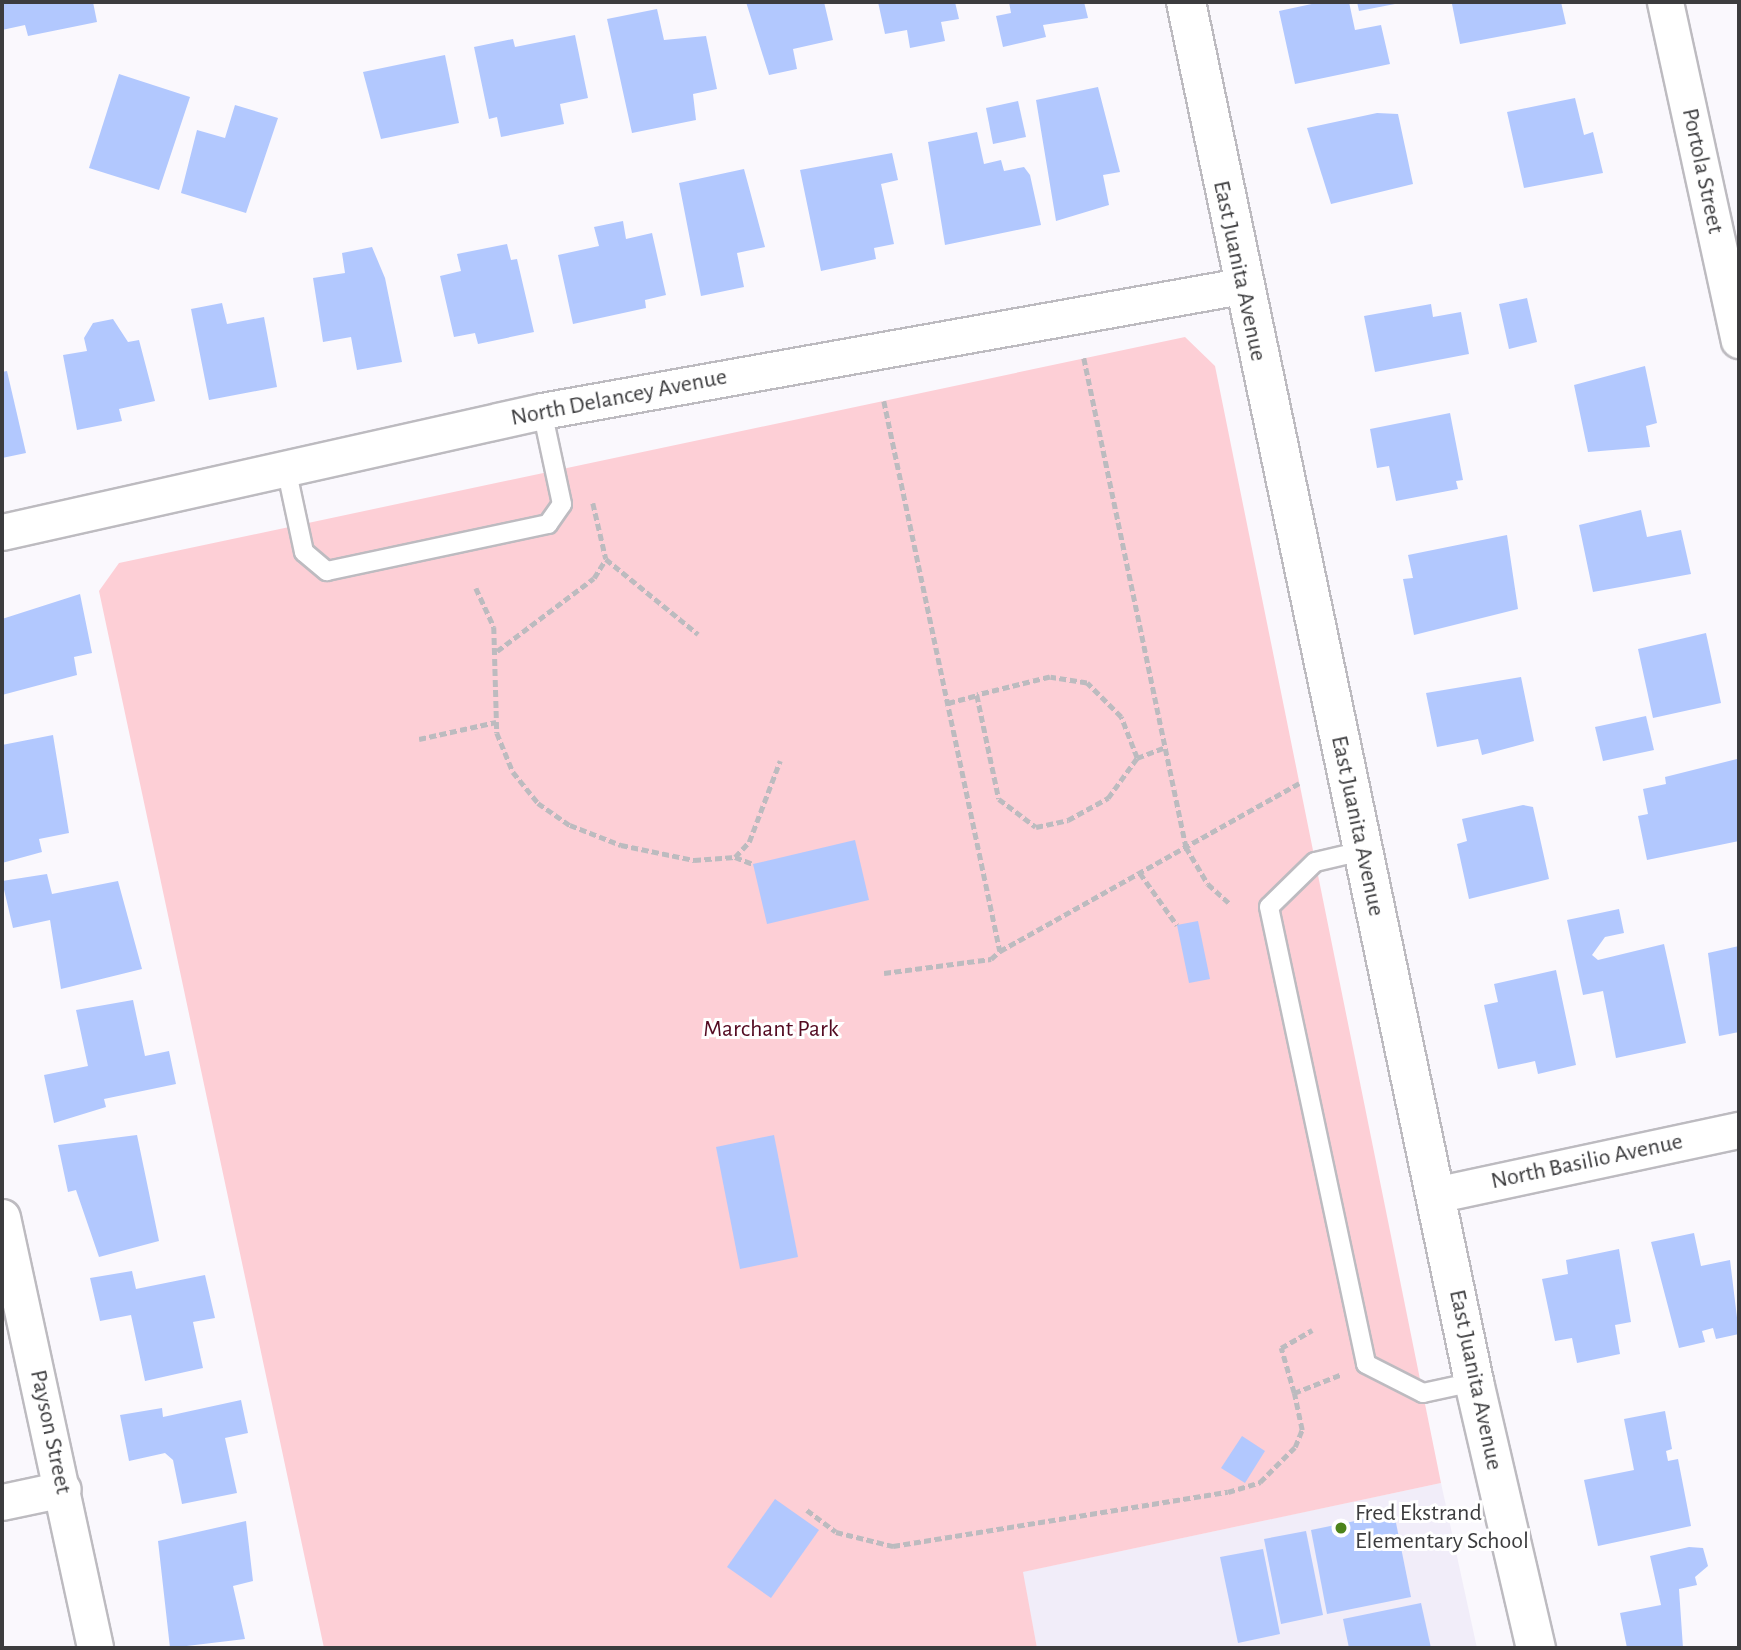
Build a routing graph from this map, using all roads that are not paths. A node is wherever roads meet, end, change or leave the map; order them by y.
1 (1185, 2) edge
2 (1665, 2) edge
3 (1241, 286) junction
4 (1739, 340) edge
5 (542, 411) junction
6 (286, 468) junction
7 (2, 531) edge
8 (1362, 851) junction
9 (1739, 1130) edge
10 (1435, 1195) junction
11 (2, 1217) edge
12 (1474, 1382) junction
13 (62, 1489) junction
14 (2, 1502) edge
15 (95, 1648) edge
16 (1536, 1648) edge

1 - 3 street, East Juanita Avenue
2 - 4 street, Portola Street
3 - 5 street, North Delancey Avenue
3 - 8 street, East Juanita Avenue
5 - 6 street, North Delancey Avenue
5 - 6 lane
6 - 7 street, North Delancey Avenue
8 - 10 street, East Juanita Avenue
8 - 12 lane
9 - 10 street, North Basilio Avenue
10 - 12 street, East Juanita Avenue
11 - 13 street, Payson Street
12 - 16 street, East Juanita Avenue
13 - 14 street
13 - 15 street, Payson Street

